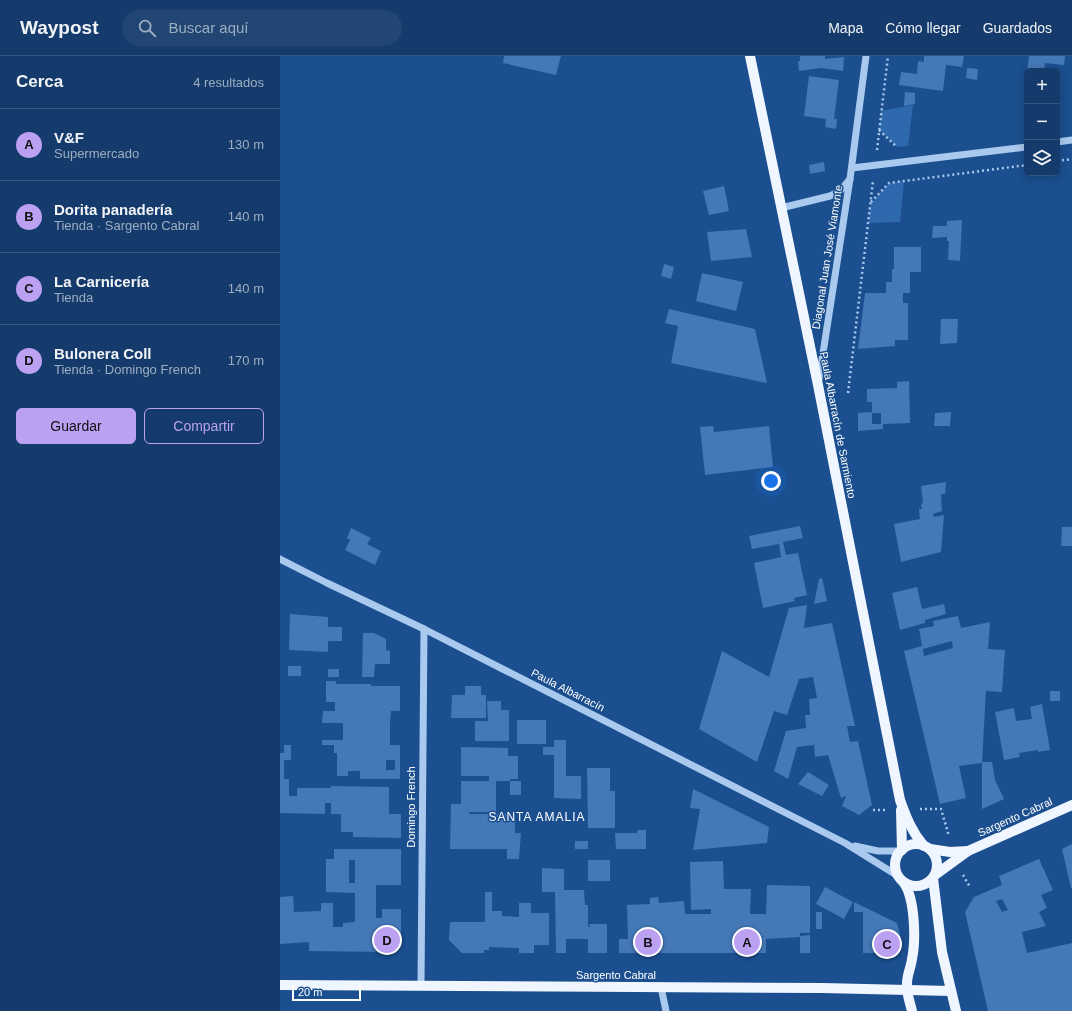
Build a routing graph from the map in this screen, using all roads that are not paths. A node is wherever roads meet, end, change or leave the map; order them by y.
1 (750, 56) edge
2 (866, 56) edge
3 (1072, 140) edge
4 (1060, 142) edge
5 (1024, 147) edge
6 (852, 168) junction
7 (850, 179) junction
8 (781, 208) junction
9 (818, 385) junction
10 (280, 559) edge
11 (424, 629) junction
12 (900, 800) junction
13 (1072, 805) edge
14 (845, 843) junction
15 (927, 848) junction
16 (968, 850) junction
17 (901, 851) junction
18 (934, 876) junction
19 (901, 879) junction
20 (280, 985) edge
21 (421, 985) junction
22 (661, 987) junction
23 (907, 990) junction
24 (951, 991) junction
25 (666, 1011) edge
26 (912, 1011) edge
27 (956, 1011) edge

1 - 8 main road, Paula Albarracín de Sarmiento
2 - 6 street, Diagonal Juan José Viamonte
3 - 4 street
5 - 6 street
6 - 7 street, Diagonal Juan José Viamonte
7 - 8 street, Diagonal Juan José Viamonte
7 - 9 street, Diagonal Juan José Viamonte
8 - 9 main road, Paula Albarracín de Sarmiento
9 - 12 main road, Paula Albarracín de Sarmiento
10 - 11 street, Paula Albarracín
11 - 14 street, Paula Albarracín
11 - 21 street, Domingo French
12 - 15 main road, Paula Albarracín de Sarmiento
12 - 17 main road, Paula Albarracín de Sarmiento
13 - 16 main road, Sargento Cabral
14 - 17 street, Paula Albarracín
14 - 19 street, Paula Albarracín
15 - 16 main road, Sargento Cabral
15 - 17 main road
15 - 18 main road
16 - 18 main road, Sargento Cabral
17 - 19 main road
18 - 19 main road
18 - 24 main road
19 - 23 main road
20 - 21 main road, Sargento Cabral
21 - 22 main road, Sargento Cabral
22 - 23 main road, Sargento Cabral
22 - 25 street
23 - 24 main road, Sargento Cabral
23 - 26 main road
24 - 27 main road

